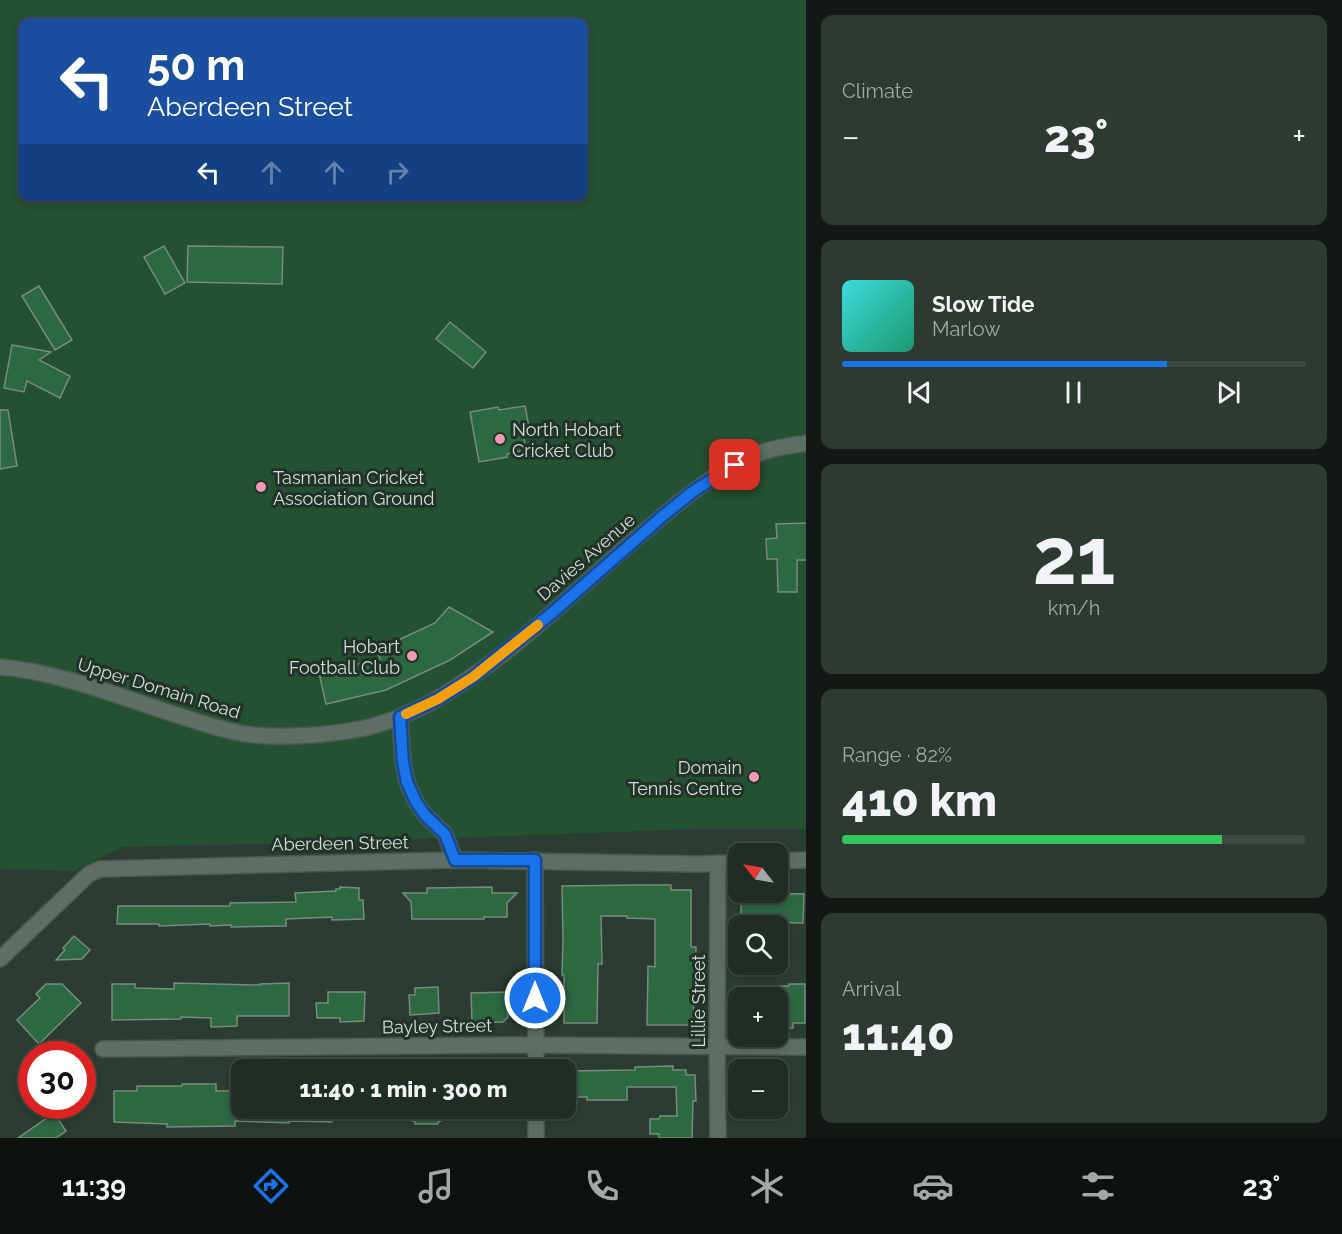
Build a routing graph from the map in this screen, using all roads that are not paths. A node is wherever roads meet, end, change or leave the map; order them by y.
1 (806, 443) edge
2 (0, 667) edge
3 (400, 717) junction
4 (455, 860) junction
5 (535, 860) junction
6 (788, 861) edge
7 (806, 861) edge
8 (728, 862) edge
9 (718, 863) junction
10 (0, 959) edge
11 (536, 1045) junction
12 (717, 1047) junction
13 (806, 1047) edge
14 (103, 1049) dead end
15 (536, 1059) edge
16 (536, 1119) edge
17 (536, 1138) edge
18 (718, 1138) edge

1 - 3 street, Davies Avenue
2 - 3 street, Upper Domain Road
3 - 4 street
4 - 5 street, Aberdeen Street
4 - 10 street, Aberdeen Street
5 - 9 street, Aberdeen Street
5 - 11 street
6 - 7 street
8 - 9 street, Aberdeen Street
9 - 12 street, Lillie Street
11 - 12 street, Bayley Street
11 - 14 street, Bayley Street
11 - 15 street
12 - 13 street, Bayley Street
12 - 18 street, Lillie Street
16 - 17 street

